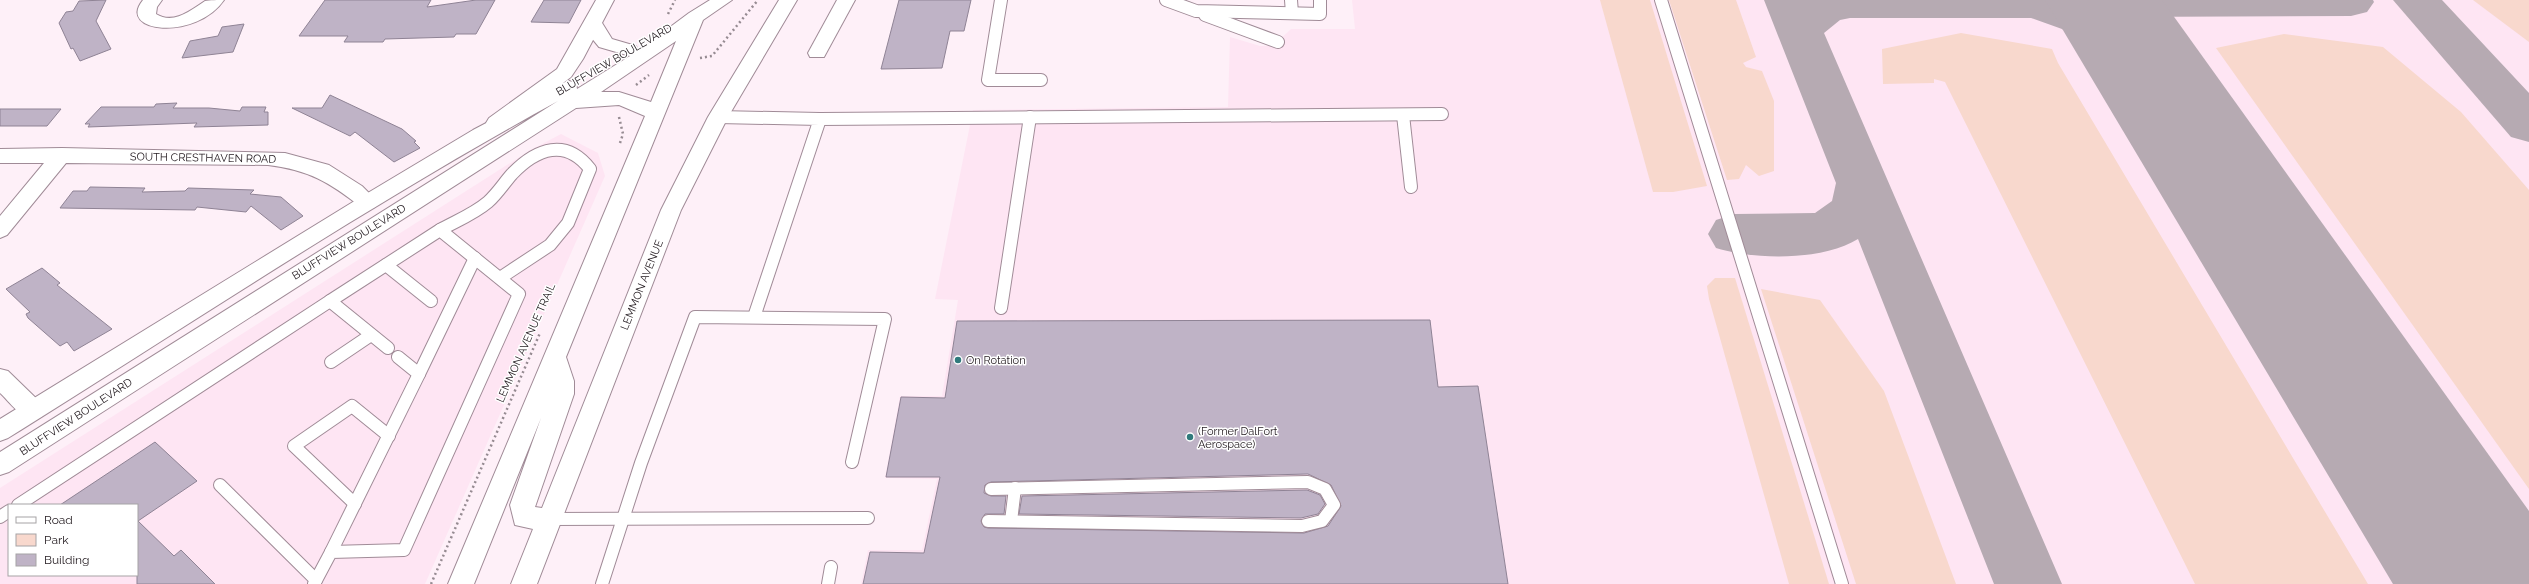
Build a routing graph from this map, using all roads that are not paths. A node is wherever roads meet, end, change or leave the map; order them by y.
1 (153, 0) edge
2 (215, 0) edge
3 (605, 0) edge
4 (723, 0) edge
5 (788, 0) edge
6 (846, 0) edge
7 (1001, 0) edge
8 (1166, 0) edge
9 (1291, 0) edge
10 (1320, 0) edge
11 (1661, 0) edge
12 (1180, 3) edge
13 (699, 8) edge
14 (1196, 11) junction
15 (1292, 13) junction
16 (593, 22) junction
17 (1278, 42) dead end
18 (629, 50) junction
19 (817, 53) dead end
20 (1041, 80) dead end
21 (567, 104) junction
22 (657, 114) junction
23 (1442, 114) dead end
24 (1403, 115) junction
25 (718, 117) junction
26 (1030, 117) junction
27 (820, 119) junction
28 (480, 135) junction
29 (62, 155) junction
30 (0, 156) edge
31 (1411, 187) dead end
32 (368, 202) junction
33 (388, 217) junction
34 (0, 230) edge
35 (440, 230) junction
36 (475, 258) junction
37 (386, 265) junction
38 (500, 278) junction
39 (330, 301) junction
40 (431, 301) dead end
41 (1001, 308) dead end
42 (754, 318) junction
43 (371, 335) junction
44 (555, 357) junction
45 (331, 362) dead end
46 (420, 374) junction
47 (0, 378) edge
48 (33, 410) junction
49 (54, 430) junction
50 (0, 431) edge
51 (389, 436) junction
52 (852, 462) dead end
53 (0, 465) edge
54 (220, 485) dead end
55 (1015, 488) junction
56 (991, 489) dead end
57 (20, 504) edge
58 (354, 504) junction
59 (622, 518) junction
60 (868, 518) dead end
61 (548, 519) junction
62 (988, 521) dead end
63 (1011, 521) junction
64 (331, 552) junction
65 (831, 567) dead end
66 (315, 582) edge
67 (461, 584) edge
68 (524, 584) edge
69 (602, 584) edge
70 (828, 584) edge
71 (1842, 584) edge

1 - 2 main road
3 - 16 main road
4 - 13 main road, BLUFFVIEW BOULEVARD
5 - 25 main road, LEMMON AVENUE
6 - 19 main road
7 - 20 lane
8 - 12 lane
9 - 15 lane
10 - 15 lane
11 - 71 lane
12 - 14 lane
13 - 18 main road, BLUFFVIEW BOULEVARD
13 - 21 main road, BLUFFVIEW BOULEVARD
13 - 22 main road
14 - 15 lane
14 - 17 lane
16 - 18 main road
16 - 28 main road
18 - 28 main road, BLUFFVIEW BOULEVARD
21 - 22 main road
21 - 33 main road, BLUFFVIEW BOULEVARD
22 - 44 main road
23 - 24 lane
24 - 26 lane
24 - 31 lane
25 - 27 lane
25 - 61 main road, LEMMON AVENUE
26 - 27 lane
26 - 41 lane
27 - 42 lane
28 - 32 main road, BLUFFVIEW BOULEVARD
29 - 30 main road, SOUTH CRESTHAVEN ROAD
29 - 32 main road, SOUTH CRESTHAVEN ROAD
29 - 34 main road
32 - 33 main road, SOUTH CRESTHAVEN ROAD
32 - 48 main road, BLUFFVIEW BOULEVARD
33 - 49 main road, BLUFFVIEW BOULEVARD
35 - 36 lane
35 - 37 lane
35 - 38 lane
36 - 38 lane
36 - 46 lane
37 - 39 lane
37 - 40 lane
38 - 64 lane
39 - 43 lane
39 - 57 lane
42 - 52 lane
42 - 59 lane
43 - 45 lane
43 - 46 lane
44 - 61 main road
44 - 67 main road
46 - 51 lane
47 - 48 main road
48 - 49 main road
48 - 50 main road, BLUFFVIEW BOULEVARD
49 - 53 main road, BLUFFVIEW BOULEVARD
51 - 58 lane
51 - 58 lane
54 - 66 lane
55 - 56 lane
55 - 63 lane
55 - 63 lane
58 - 64 lane
59 - 60 lane
59 - 61 lane
59 - 69 lane
61 - 68 main road, LEMMON AVENUE
62 - 63 lane
64 - 66 lane
65 - 70 lane

